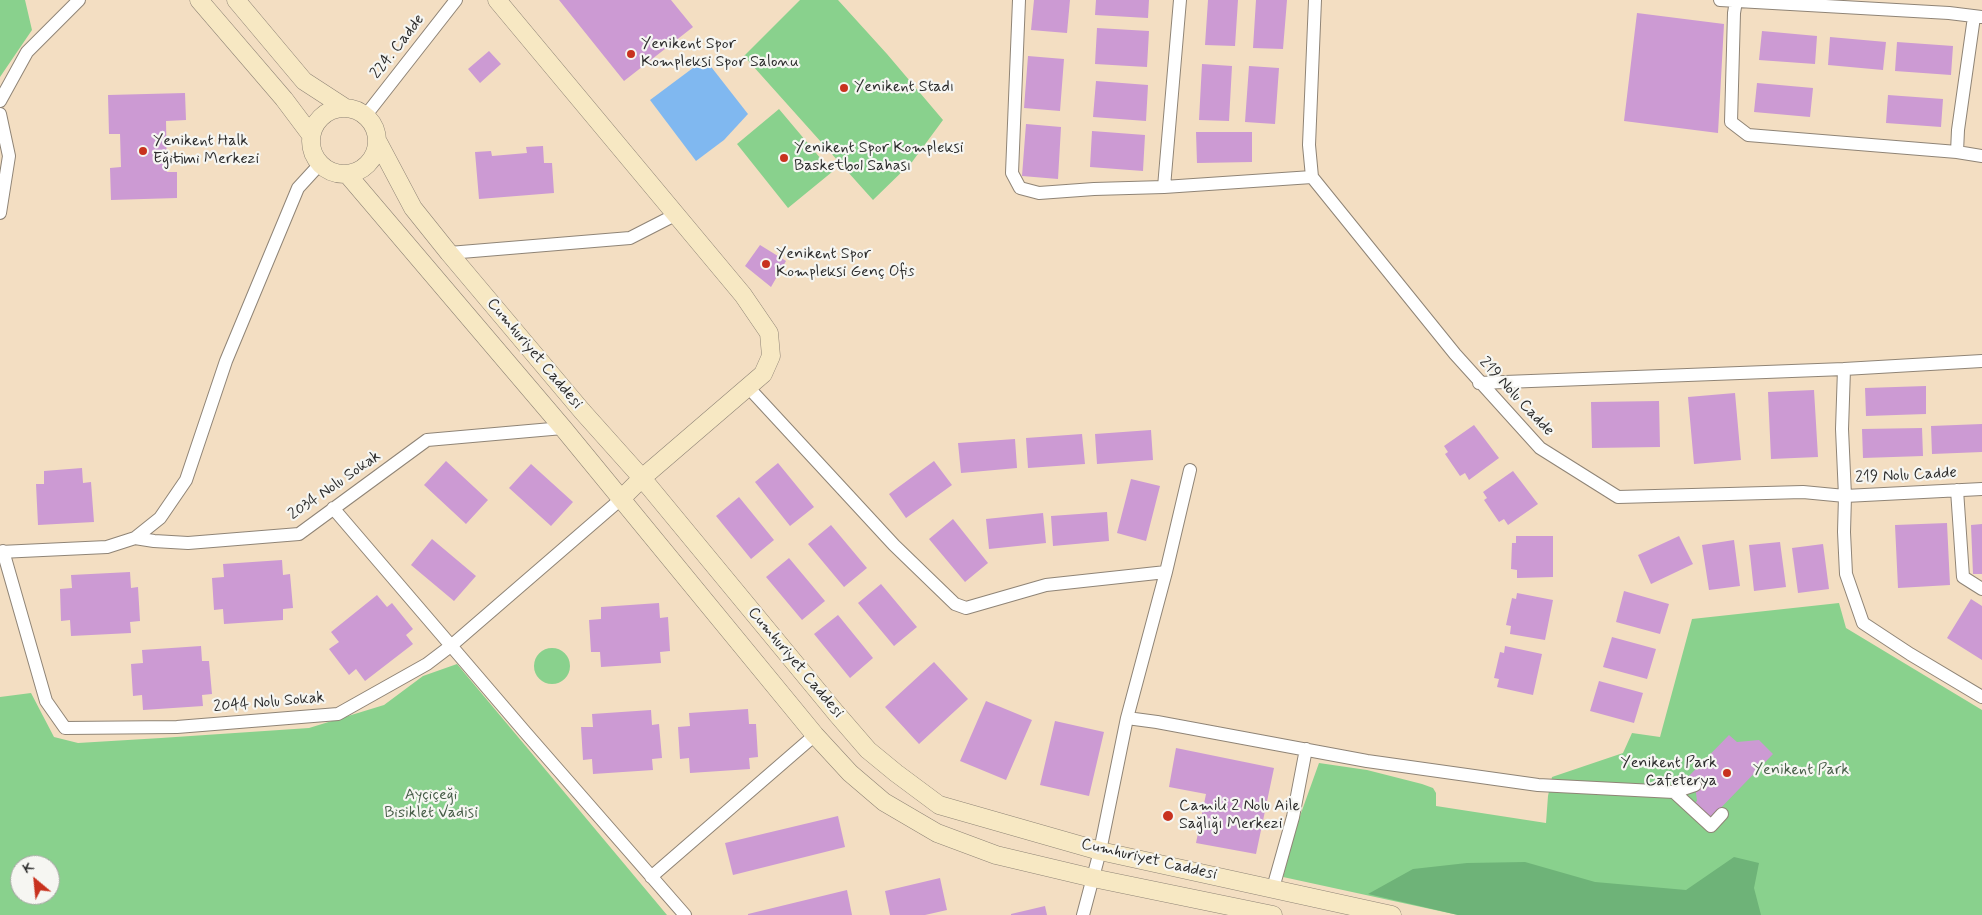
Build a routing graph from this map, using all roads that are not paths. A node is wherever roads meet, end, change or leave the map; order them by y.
1 (79, 0) edge
2 (199, 0) edge
3 (236, 0) edge
4 (456, 0) edge
5 (497, 0) edge
6 (1020, 0) edge
7 (1180, 0) edge
8 (1315, 0) edge
9 (1720, 0) edge
10 (1736, 0) edge
11 (1978, 17) edge
12 (0, 101) edge
13 (344, 107) junction
14 (0, 114) edge
15 (366, 115) junction
16 (311, 135) junction
17 (378, 142) junction
18 (1957, 152) junction
19 (1982, 156) edge
20 (320, 164) junction
21 (347, 174) junction
22 (1312, 176) junction
23 (1164, 187) junction
24 (0, 213) edge
25 (675, 215) junction
26 (449, 254) junction
27 (1982, 361) edge
28 (1844, 369) junction
29 (1479, 383) junction
30 (748, 387) junction
31 (563, 428) junction
32 (1190, 470) dead end
33 (642, 478) junction
34 (1982, 489) edge
35 (1957, 490) junction
36 (1845, 496) junction
37 (621, 499) junction
38 (333, 508) junction
39 (135, 538) junction
40 (1, 552) edge
41 (1166, 572) junction
42 (1982, 589) edge
43 (452, 645) junction
44 (1982, 698) edge
45 (1127, 718) junction
46 (815, 735) junction
47 (1306, 749) junction
48 (1695, 786) dead end
49 (1674, 792) junction
50 (1722, 814) dead end
51 (1100, 851) junction
52 (651, 877) junction
53 (1093, 878) junction
54 (1273, 888) junction
55 (685, 915) edge
56 (1083, 915) edge
57 (1273, 915) edge
58 (1392, 915) edge

1 - 12 street
2 - 16 street
3 - 13 street
4 - 15 street, 224. Cadde
5 - 25 street
6 - 23 street
7 - 23 street
8 - 22 street
9 - 10 street
10 - 11 street
10 - 18 street
11 - 18 street
13 - 15 street
13 - 16 street
14 - 24 street
15 - 17 street
16 - 20 street
17 - 21 street
17 - 26 street, Cumhuriyet Caddesi
18 - 19 street
20 - 21 street
20 - 39 street
21 - 31 street, Cumhuriyet Caddesi
22 - 23 street
22 - 29 street, 219 Nolu Cadde
25 - 26 street
25 - 30 street
26 - 33 street, Cumhuriyet Caddesi
27 - 28 street
28 - 29 street
28 - 36 street
29 - 36 street, 219 Nolu Cadde
30 - 33 street
30 - 41 street
31 - 37 street, Cumhuriyet Caddesi
31 - 38 street, 2034 Nolu Sokak
32 - 41 street
33 - 37 street
33 - 51 street, Cumhuriyet Caddesi
34 - 35 street, 219 Nolu Cadde
35 - 36 street, 219 Nolu Cadde
35 - 42 street
36 - 44 street
37 - 43 street, 2044 Nolu Sokak
37 - 46 street, Cumhuriyet Caddesi
38 - 39 street, 2034 Nolu Sokak
38 - 43 street
39 - 40 street, 2034 Nolu Sokak
40 - 43 street, 2044 Nolu Sokak
41 - 45 street
43 - 52 street
45 - 47 street
45 - 51 street
46 - 52 street
46 - 53 street, Cumhuriyet Caddesi
47 - 49 street
47 - 54 street
48 - 49 street
49 - 50 street
51 - 53 street
51 - 54 street, Cumhuriyet Caddesi
52 - 55 street
53 - 56 street
53 - 57 street, Cumhuriyet Caddesi
54 - 58 street, Cumhuriyet Caddesi

